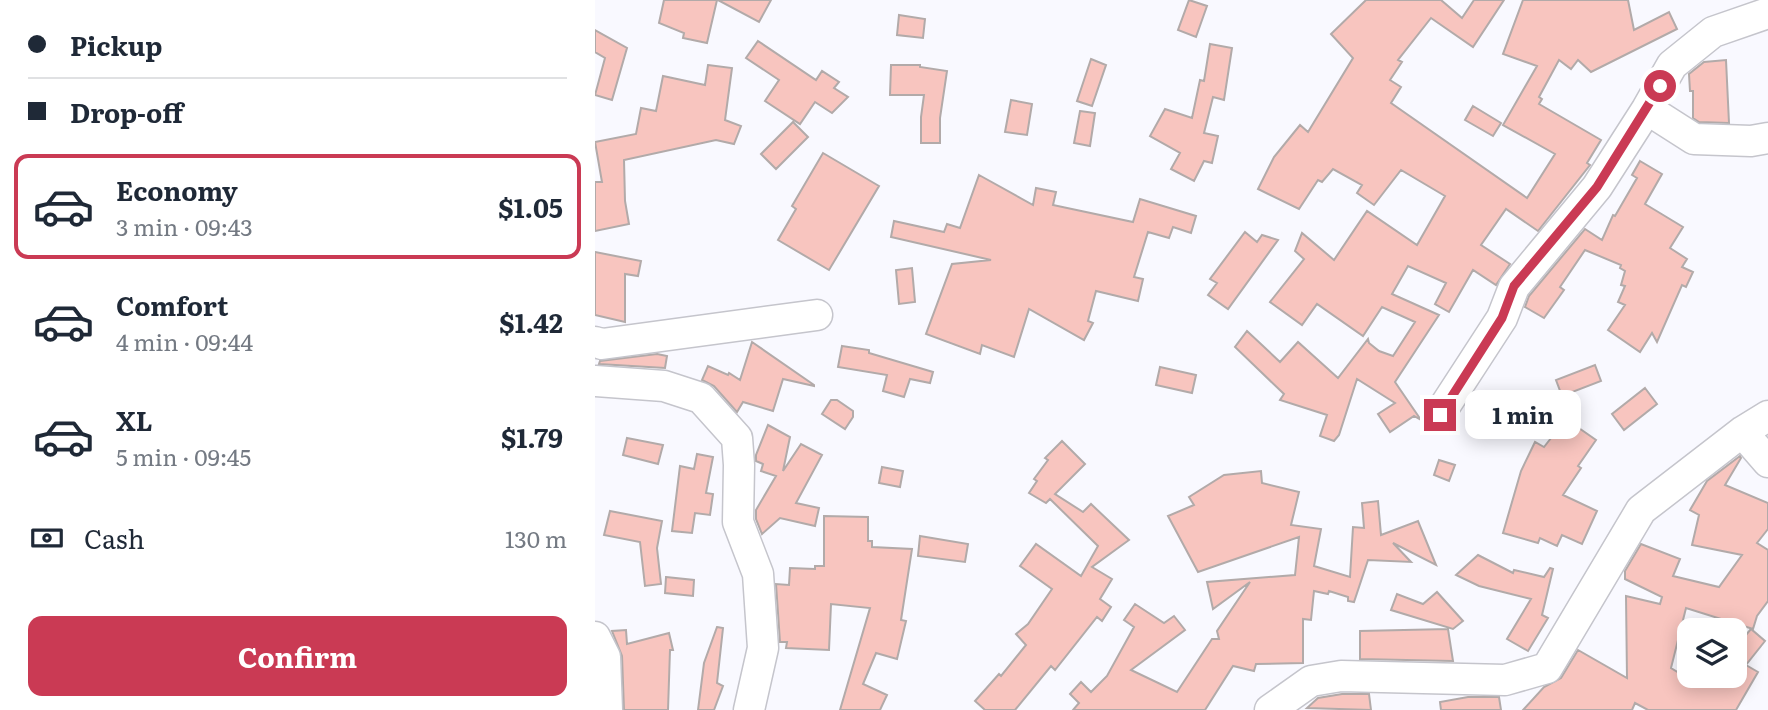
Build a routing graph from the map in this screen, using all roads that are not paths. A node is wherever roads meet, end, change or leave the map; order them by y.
1 (1768, 13) edge
2 (1647, 108) junction
3 (1768, 138) edge
4 (817, 315) dead end
5 (595, 342) edge
6 (595, 382) edge
7 (1440, 415) dead end
8 (1768, 416) edge
9 (1742, 432) junction
10 (1768, 462) edge
11 (595, 637) edge
12 (607, 710) edge
13 (749, 710) edge
14 (1270, 710) edge

1 - 2 street
2 - 3 street
2 - 7 street
4 - 5 street
6 - 13 street
8 - 9 street
9 - 10 street
9 - 14 street
11 - 12 street

